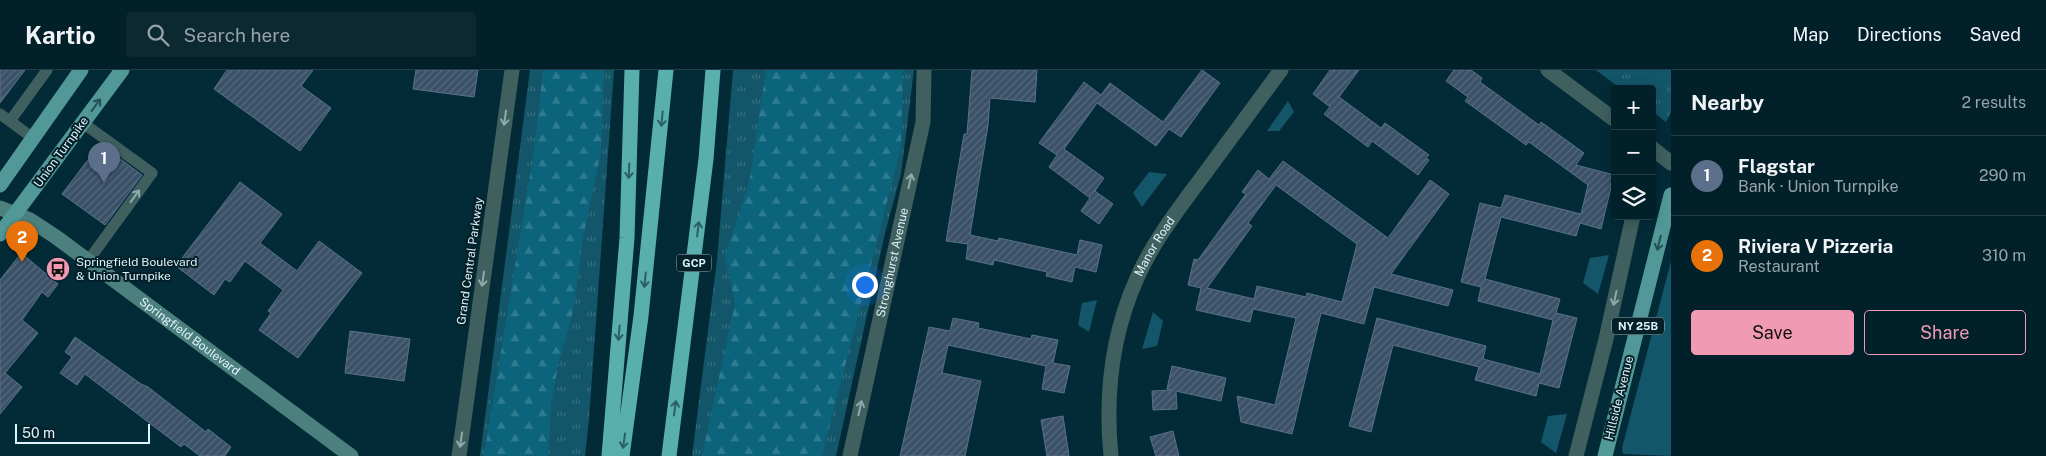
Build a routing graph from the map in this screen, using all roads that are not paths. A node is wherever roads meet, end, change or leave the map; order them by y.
1 (47, 70) edge
2 (81, 70) edge
3 (122, 70) edge
4 (512, 70) edge
5 (632, 70) edge
6 (666, 70) edge
7 (714, 70) edge
8 (924, 70) edge
9 (1281, 70) edge
10 (1548, 70) edge
11 (0, 114) edge
12 (1611, 117) edge
13 (10, 121) junction
14 (83, 123) junction
15 (33, 138) junction
16 (1656, 153) edge
17 (1671, 163) edge
18 (0, 185) edge
19 (1671, 195) edge
20 (0, 208) edge
21 (15, 214) junction
22 (1632, 220) edge
23 (0, 234) edge
24 (88, 261) junction
25 (351, 456) edge
26 (459, 456) edge
27 (609, 456) edge
28 (622, 456) edge
29 (669, 456) edge
30 (850, 456) edge
31 (1111, 456) edge
32 (1576, 456) edge
33 (1605, 456) edge

1 - 13 lane
2 - 15 main road
14 -> 3 main road, Union Turnpike
4 -> 26 street, Grand Central Parkway
5 -> 27 highway
6 -> 28 highway
29 -> 7 highway, GCP
30 -> 8 street, Stronghurst Avenue
9 - 31 street, Manor Road
10 - 12 street
11 - 13 lane
13 - 15 lane
14 - 21 main road, Union Turnpike
24 -> 14 lane
15 - 18 main road
16 - 17 street
19 -> 33 main road, Hillside Avenue / NY 25B
20 - 21 main road, Springfield Boulevard
21 - 23 main road, Union Turnpike
21 - 24 main road, Springfield Boulevard
22 -> 32 street
24 - 25 main road, Springfield Boulevard

